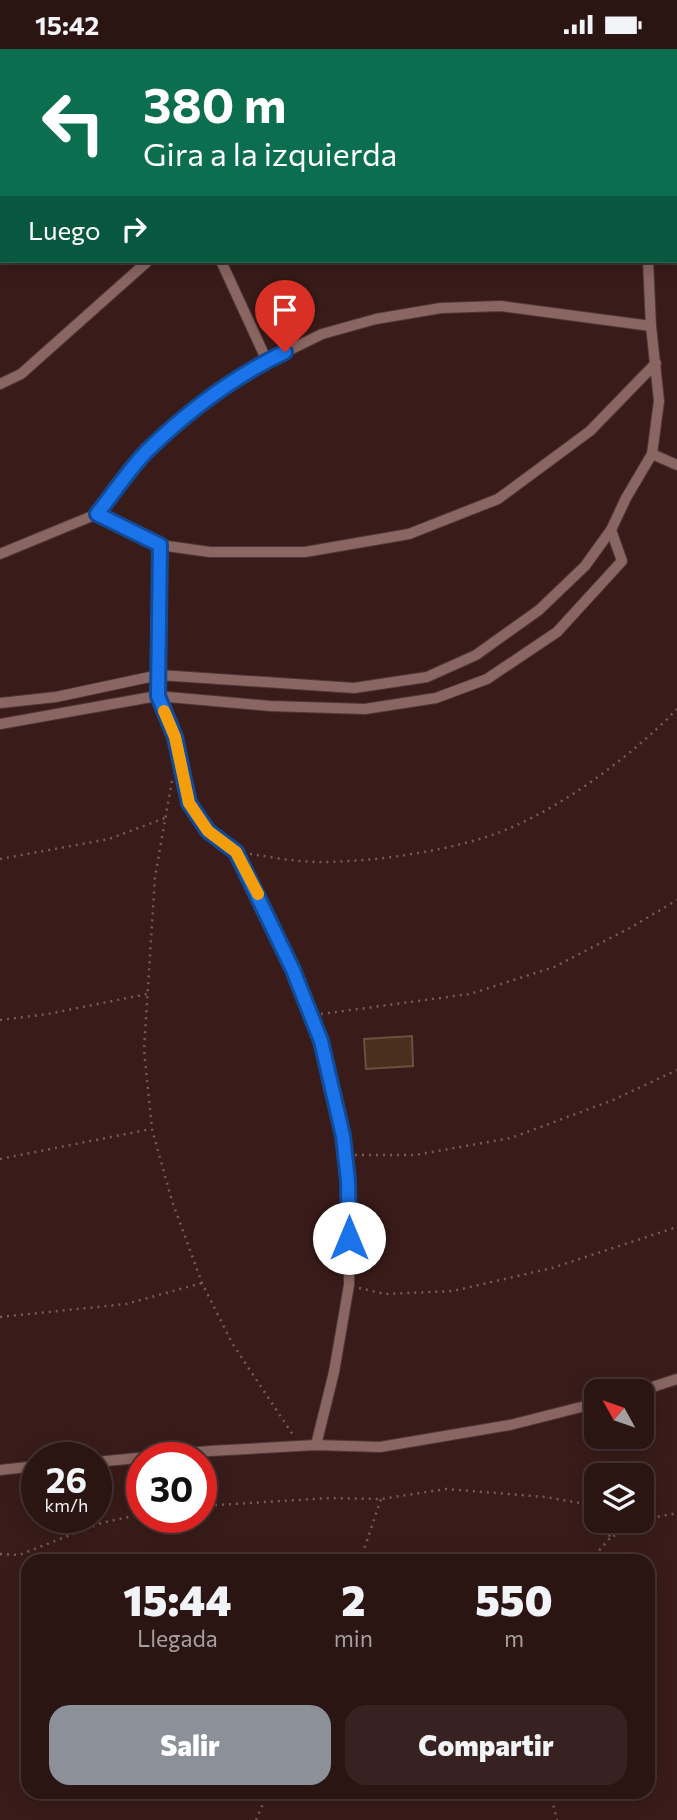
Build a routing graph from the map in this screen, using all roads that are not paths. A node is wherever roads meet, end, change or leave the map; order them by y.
1 (146, 263) edge
2 (222, 263) edge
3 (648, 263) edge
4 (652, 326) junction
5 (267, 361) junction
6 (656, 363) junction
7 (0, 384) edge
8 (652, 454) junction
9 (677, 465) edge
10 (97, 514) junction
11 (611, 530) junction
12 (160, 545) junction
13 (0, 554) edge
14 (159, 675) junction
15 (158, 696) junction
16 (0, 703) edge
17 (0, 724) edge
18 (677, 1379) edge
19 (654, 1386) edge
20 (584, 1406) edge
21 (316, 1445) junction
22 (112, 1460) edge
23 (21, 1468) edge
24 (0, 1470) edge

1 - 7 street
2 - 5 street
3 - 4 street
4 - 5 street
4 - 6 street
5 - 10 street
6 - 8 street
6 - 12 street
8 - 9 street
8 - 11 street
10 - 12 street
10 - 13 street
11 - 14 street
11 - 15 street
12 - 14 street
14 - 15 street
14 - 16 street
15 - 17 street
15 - 21 street
18 - 19 street
20 - 21 street
21 - 22 street
23 - 24 street

